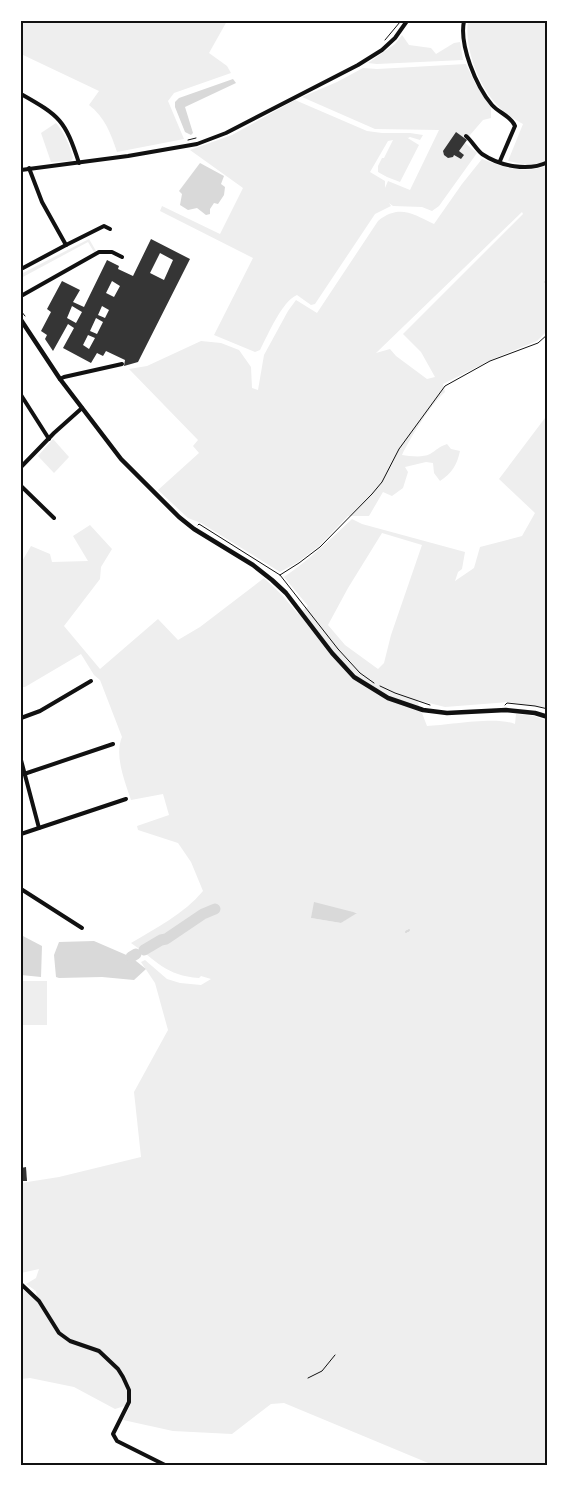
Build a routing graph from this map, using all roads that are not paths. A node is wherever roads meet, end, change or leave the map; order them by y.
1 (407, 21) edge
2 (464, 21) edge
3 (21, 94) edge
4 (466, 136) dead end
5 (500, 161) junction
6 (548, 162) edge
7 (79, 163) junction
8 (29, 168) junction
9 (21, 170) edge
10 (110, 229) dead end
11 (66, 245) junction
12 (122, 257) dead end
13 (23, 268) dead end
14 (21, 296) edge
15 (21, 320) edge
16 (122, 364) dead end
17 (60, 379) junction
18 (21, 395) edge
19 (82, 408) junction
20 (49, 439) junction
21 (21, 467) edge
22 (21, 486) edge
23 (54, 518) dead end
24 (91, 681) dead end
25 (548, 717) edge
26 (21, 718) edge
27 (113, 744) dead end
28 (21, 760) edge
29 (24, 774) junction
30 (126, 799) dead end
31 (39, 828) junction
32 (21, 834) edge
33 (21, 889) edge
34 (82, 928) dead end
35 (21, 1284) edge
36 (165, 1465) edge

1 - 7 street
2 - 5 street
3 - 7 street
4 - 5 street
5 - 6 street
7 - 8 street
8 - 9 street
8 - 11 street
10 - 11 street
11 - 13 street
12 - 14 street
15 - 17 street
16 - 17 street
17 - 19 street
18 - 20 street
19 - 20 street
19 - 25 street
20 - 21 street
22 - 23 street
24 - 26 street
27 - 29 street
28 - 29 street
29 - 31 street
30 - 31 street
31 - 32 street
33 - 34 street
35 - 36 street

